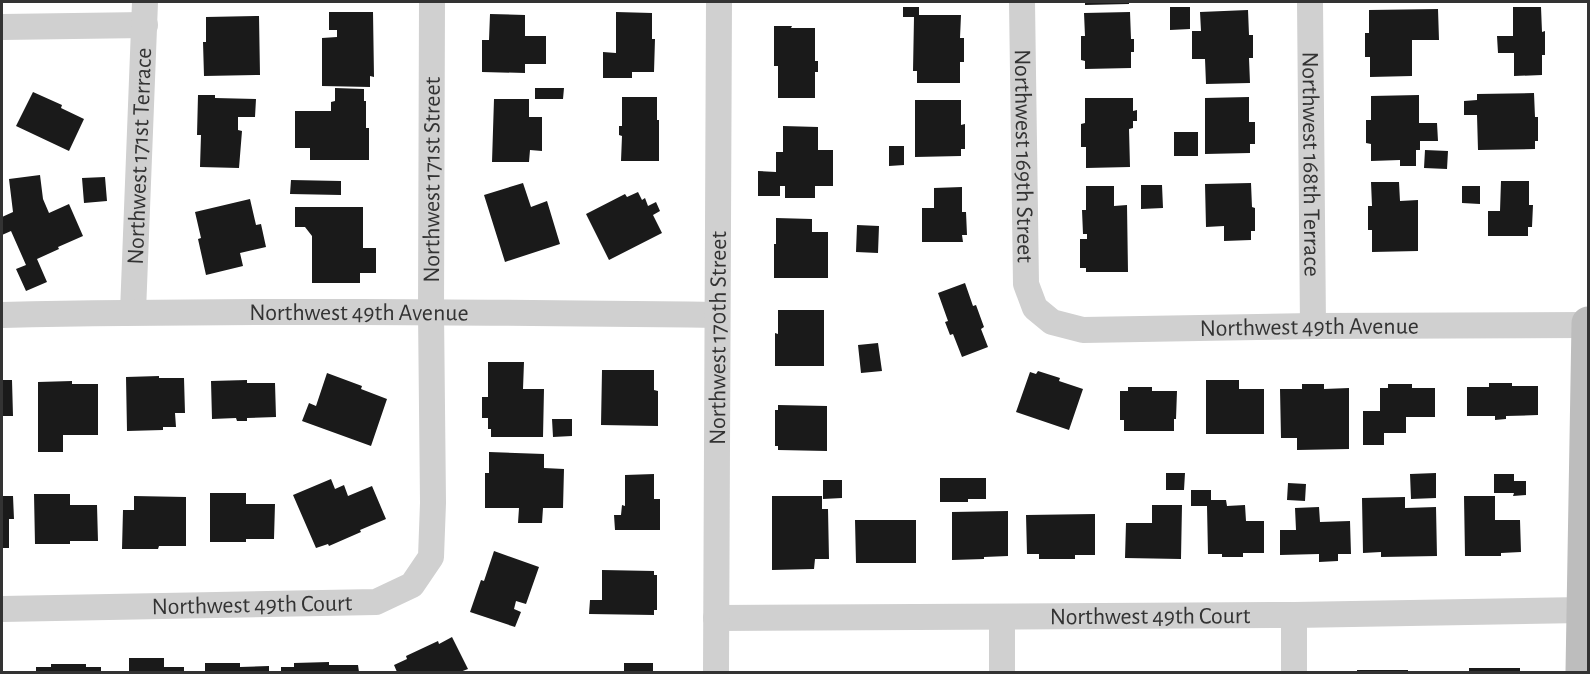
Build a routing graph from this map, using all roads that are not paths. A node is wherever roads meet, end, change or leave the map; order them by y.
1 (432, 2) edge
2 (719, 2) edge
3 (1022, 2) edge
4 (1310, 2) edge
5 (145, 14) edge
6 (2, 27) edge
7 (1035, 308) joint
8 (133, 312) junction
9 (431, 312) junction
10 (2, 315) edge
11 (717, 315) junction
12 (1588, 324) edge
13 (1313, 326) junction
14 (433, 503) joint
15 (2, 609) edge
16 (1582, 610) junction
17 (1294, 615) junction
18 (1002, 617) junction
19 (716, 618) junction
20 (716, 672) edge
21 (1002, 672) edge
22 (1294, 672) edge
23 (1582, 672) edge

1 - 9 street, Northwest 171st Street
2 - 11 street, Northwest 170th Street
3 - 7 street, Northwest 169th Street
4 - 13 street, Northwest 168th Terrace
5 - 6 street
5 - 8 street, Northwest 171st Terrace
7 - 13 street, Northwest 49th Avenue
8 - 9 street, Northwest 49th Avenue
8 - 10 street, Northwest 49th Avenue
9 - 11 street, Northwest 49th Avenue
9 - 14 street, Northwest 171st Street
11 - 19 street, Northwest 170th Street
12 - 13 street, Northwest 49th Avenue
12 - 16 street
14 - 15 street, Northwest 49th Court
16 - 17 street, Northwest 49th Court
16 - 23 street
17 - 18 street, Northwest 49th Court
17 - 22 street
18 - 19 street, Northwest 49th Court
18 - 21 street
19 - 20 street, Northwest 170th Street

